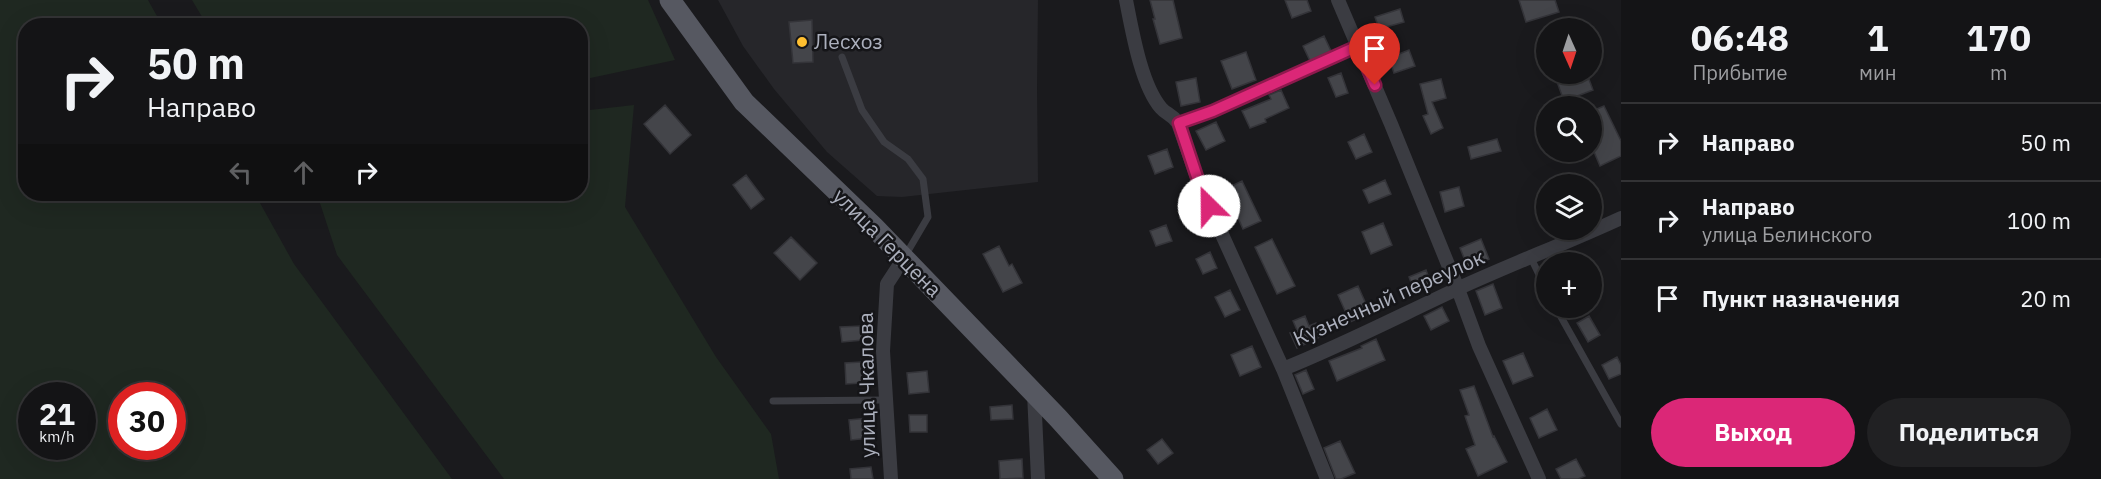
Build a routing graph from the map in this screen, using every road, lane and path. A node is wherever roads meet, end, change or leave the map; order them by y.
1 (670, 0) edge
2 (1126, 0) edge
3 (1338, 0) edge
4 (1358, 46) junction
5 (842, 57) dead end
6 (1179, 123) junction
7 (1621, 218) edge
8 (904, 258) junction
9 (1531, 258) junction
10 (1536, 268) edge
11 (1458, 289) junction
12 (1562, 318) edge
13 (1283, 369) junction
14 (1034, 393) junction
15 (885, 399) junction
16 (773, 401) dead end
17 (1621, 424) edge
18 (891, 479) edge
19 (1038, 479) edge
20 (1113, 479) edge
21 (1327, 479) edge
22 (1539, 479) edge

1 - 8 main road, улица Герцена
2 - 6 street, Кузнечный переулок
3 - 4 street
4 - 6 lane
4 - 11 street
5 - 8 lane
6 - 13 street, Кузнечный переулок
7 - 9 street, Кузнечный переулок
8 - 14 main road, улица Герцена
8 - 15 street, улица Чкалова
9 - 10 lane
9 - 11 street, Кузнечный переулок
11 - 13 street, Кузнечный переулок
11 - 22 street
12 - 17 lane
13 - 21 street
14 - 19 street
14 - 20 main road, улица Герцена
15 - 16 lane
15 - 18 street, улица Чкалова

